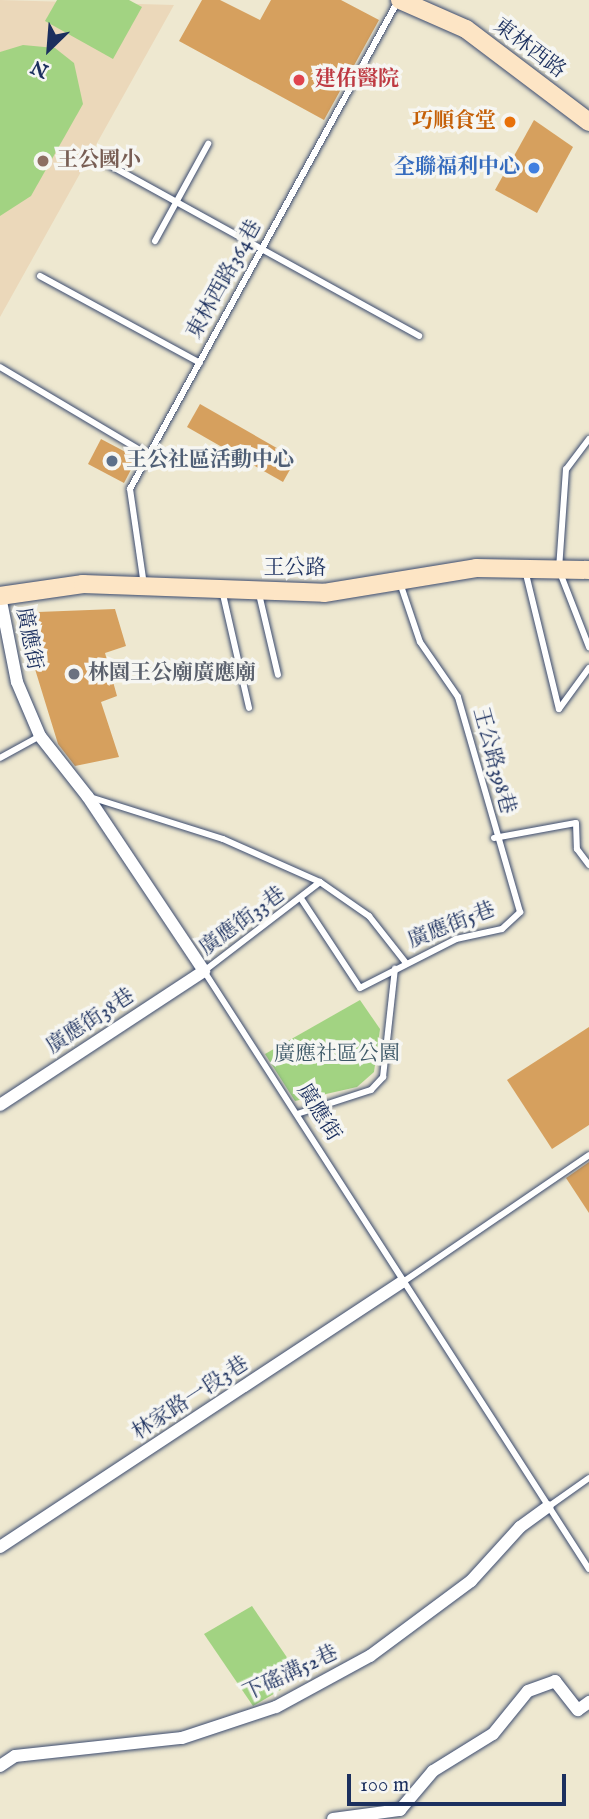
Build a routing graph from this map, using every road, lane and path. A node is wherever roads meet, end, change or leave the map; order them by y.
1 (399, 0) edge
2 (589, 122) edge
3 (208, 144) dead end
4 (104, 162) dead end
5 (176, 202) junction
6 (155, 241) dead end
7 (262, 248) junction
8 (40, 276) dead end
9 (419, 336) dead end
10 (200, 363) junction
11 (0, 367) edge
12 (589, 439) edge
13 (148, 454) junction
14 (524, 568) junction
15 (559, 569) junction
16 (589, 570) edge
17 (400, 582) junction
18 (144, 587) junction
19 (221, 588) junction
20 (259, 592) junction
21 (0, 596) edge
22 (589, 647) edge
23 (589, 668) edge
24 (278, 675) dead end
25 (249, 708) dead end
26 (40, 736) junction
27 (0, 758) edge
28 (88, 797) junction
29 (494, 838) junction
30 (589, 865) edge
31 (320, 882) junction
32 (302, 900) junction
33 (406, 963) junction
34 (395, 969) junction
35 (204, 971) junction
36 (360, 988) joint
37 (0, 1105) edge
38 (297, 1114) junction
39 (589, 1155) edge
40 (402, 1282) junction
41 (589, 1478) edge
42 (548, 1507) junction
43 (0, 1547) edge
44 (589, 1569) edge
45 (589, 1702) edge
46 (0, 1766) edge
47 (333, 1819) edge

1 - 2 street, 東林西路
1 - 7 lane, 東林西路364巷
3 - 5 lane
4 - 5 lane
5 - 6 lane
5 - 7 lane
7 - 9 lane
7 - 10 lane, 東林西路364巷
8 - 10 lane
10 - 13 lane, 東林西路364巷
11 - 13 lane
12 - 15 lane
13 - 18 lane, 東林西路364巷
14 - 15 street, 王公路
14 - 17 street, 王公路
14 - 23 lane
15 - 16 street, 王公路
15 - 22 lane
17 - 20 street, 王公路
17 - 29 lane, 王公路398巷
18 - 19 street, 王公路
18 - 21 street, 王公路
19 - 20 street, 王公路
19 - 25 lane
20 - 24 lane
21 - 26 street, 廣應街
26 - 27 lane
26 - 28 street, 廣應街
28 - 31 lane
28 - 35 street, 廣應街
29 - 30 lane
29 - 33 lane, 廣應街5巷
31 - 32 lane, 廣應街33巷
31 - 33 lane
32 - 35 lane, 廣應街33巷
32 - 36 lane, 廣應街33巷
33 - 34 lane, 廣應街5巷
34 - 36 lane, 廣應街5巷
34 - 38 lane
35 - 37 street, 廣應街38巷
35 - 38 lane, 廣應街
38 - 40 lane, 廣應街
39 - 40 lane
40 - 42 lane, 廣應街
40 - 43 street, 林家路一段3巷
41 - 42 lane
42 - 44 lane, 廣應街
42 - 46 street, 下磘溝52巷
45 - 47 street

